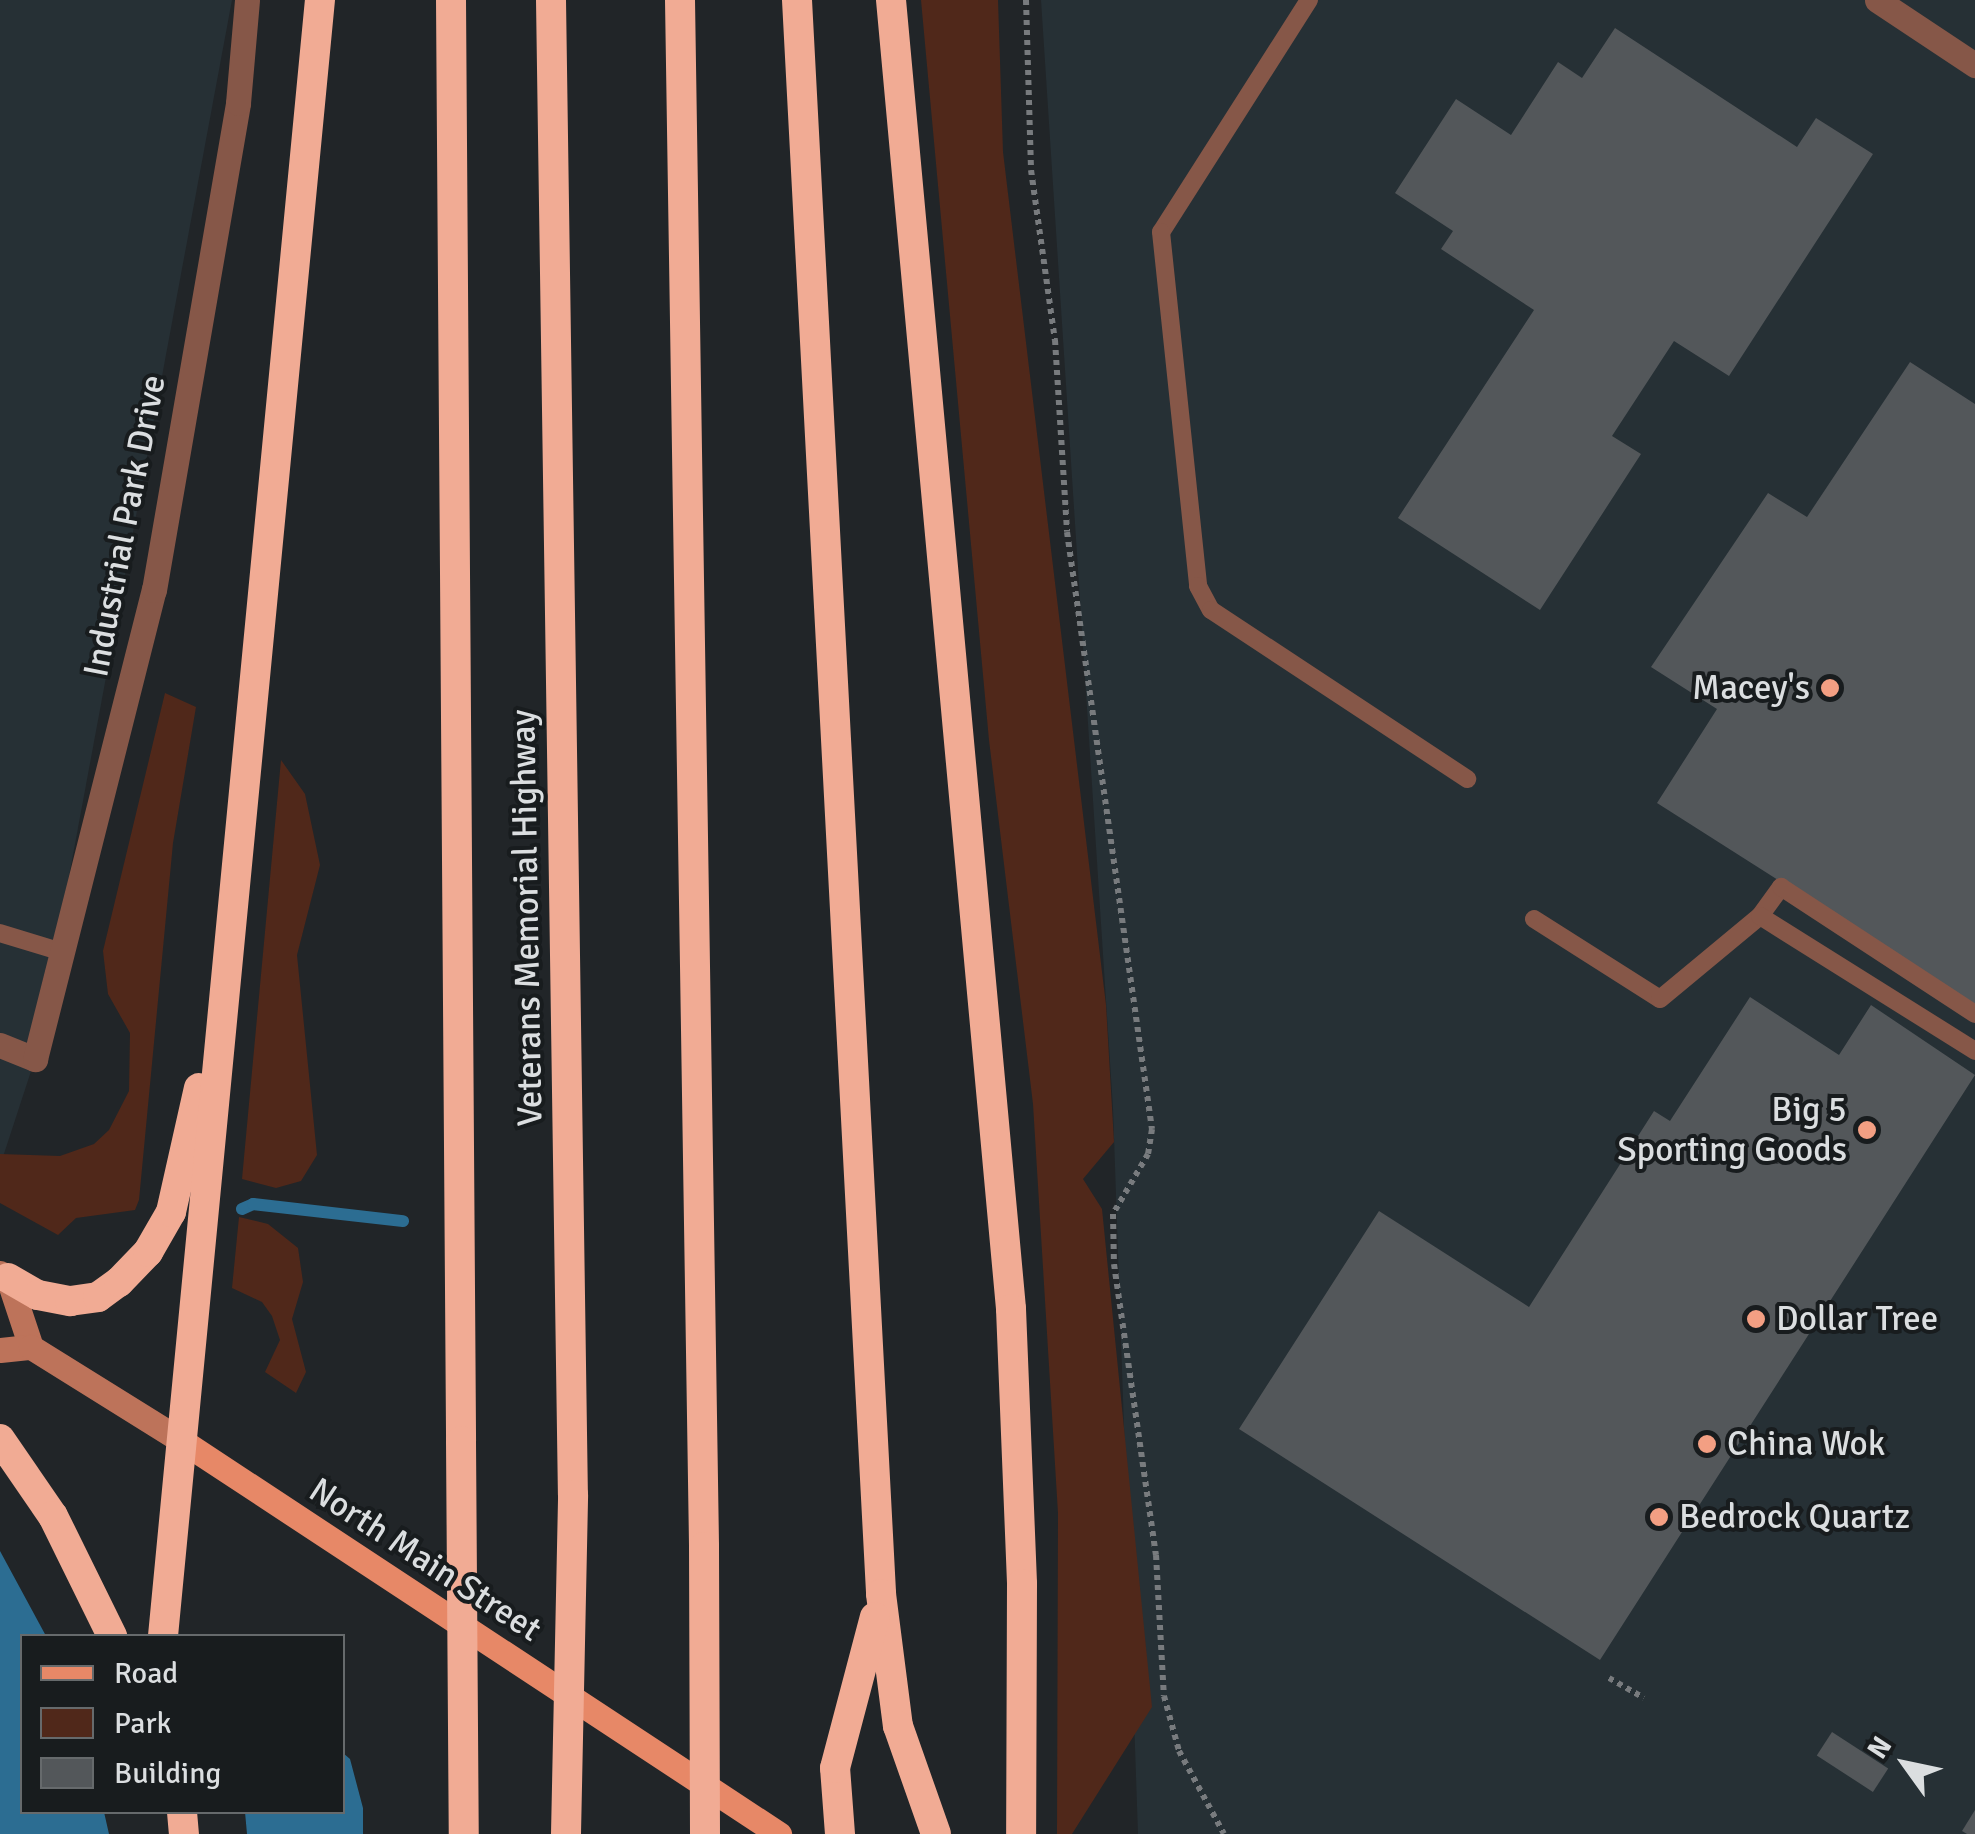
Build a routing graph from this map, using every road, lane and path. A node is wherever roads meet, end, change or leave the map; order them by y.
1 (247, 0) edge
2 (320, 0) edge
3 (451, 0) edge
4 (551, 0) edge
5 (680, 0) edge
6 (796, 0) edge
7 (890, 0) edge
8 (1026, 0) edge
9 (1308, 0) edge
10 (1878, 0) edge
11 (1975, 65) edge
12 (1467, 778) dead end
13 (1760, 916) junction
14 (1534, 919) dead end
15 (0, 933) edge
16 (62, 952) junction
17 (220, 1008) junction
18 (1975, 1014) edge
19 (0, 1045) edge
20 (1975, 1051) edge
21 (4, 1275) edge
22 (31, 1347) junction
23 (0, 1350) edge
24 (0, 1439) edge
25 (182, 1440) junction
26 (881, 1594) junction
27 (111, 1634) edge
28 (163, 1634) edge
29 (1609, 1678) dead end
30 (1644, 1698) dead end
31 (464, 1834) edge
32 (566, 1834) edge
33 (706, 1834) edge
34 (779, 1834) edge
35 (840, 1834) edge
36 (936, 1834) edge
37 (1021, 1834) edge
38 (1224, 1834) edge

1 - 16 street, Industrial Park Drive
2 - 17 highway
3 - 31 highway, bridge
4 - 32 highway, Veterans Memorial Highway, bridge
5 - 33 highway, bridge
6 - 26 highway
7 - 37 highway
8 - 38 path
9 - 12 lane
10 - 11 street
13 - 14 lane
13 - 18 lane
13 - 20 lane
15 - 16 lane
16 - 19 street, Industrial Park Drive
17 - 21 highway
17 - 25 highway
21 - 22 main road
22 - 23 main road
22 - 25 main road, North Main Street
24 - 27 highway
25 - 28 highway
25 - 34 main road, North Main Street
26 - 35 highway
26 - 36 highway
29 - 30 path

